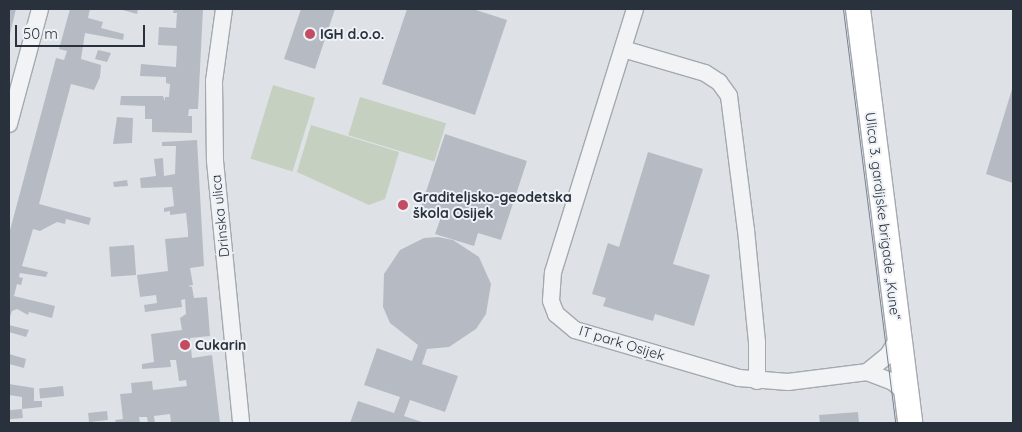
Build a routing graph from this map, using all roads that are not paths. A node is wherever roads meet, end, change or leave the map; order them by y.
1 (40, 9) edge
2 (224, 9) edge
3 (635, 9) edge
4 (858, 9) edge
5 (623, 49) junction
6 (9, 124) edge
7 (899, 337) junction
8 (867, 372) junction
9 (757, 381) junction
10 (906, 394) junction
11 (241, 423) edge
12 (910, 423) edge

1 - 6 street
2 - 11 street, Drinska ulica
3 - 5 street, IT park Osijek
4 - 7 street, Ulica 3. gardijske brigade „Kune“
5 - 9 street
5 - 9 street, IT park Osijek
7 - 8 street
7 - 10 street, Ulica 3. gardijske brigade „Kune“
8 - 9 street, IT park Osijek
8 - 10 street, IT park Osijek
10 - 12 street, Ulica 3. gardijske brigade „Kune“

